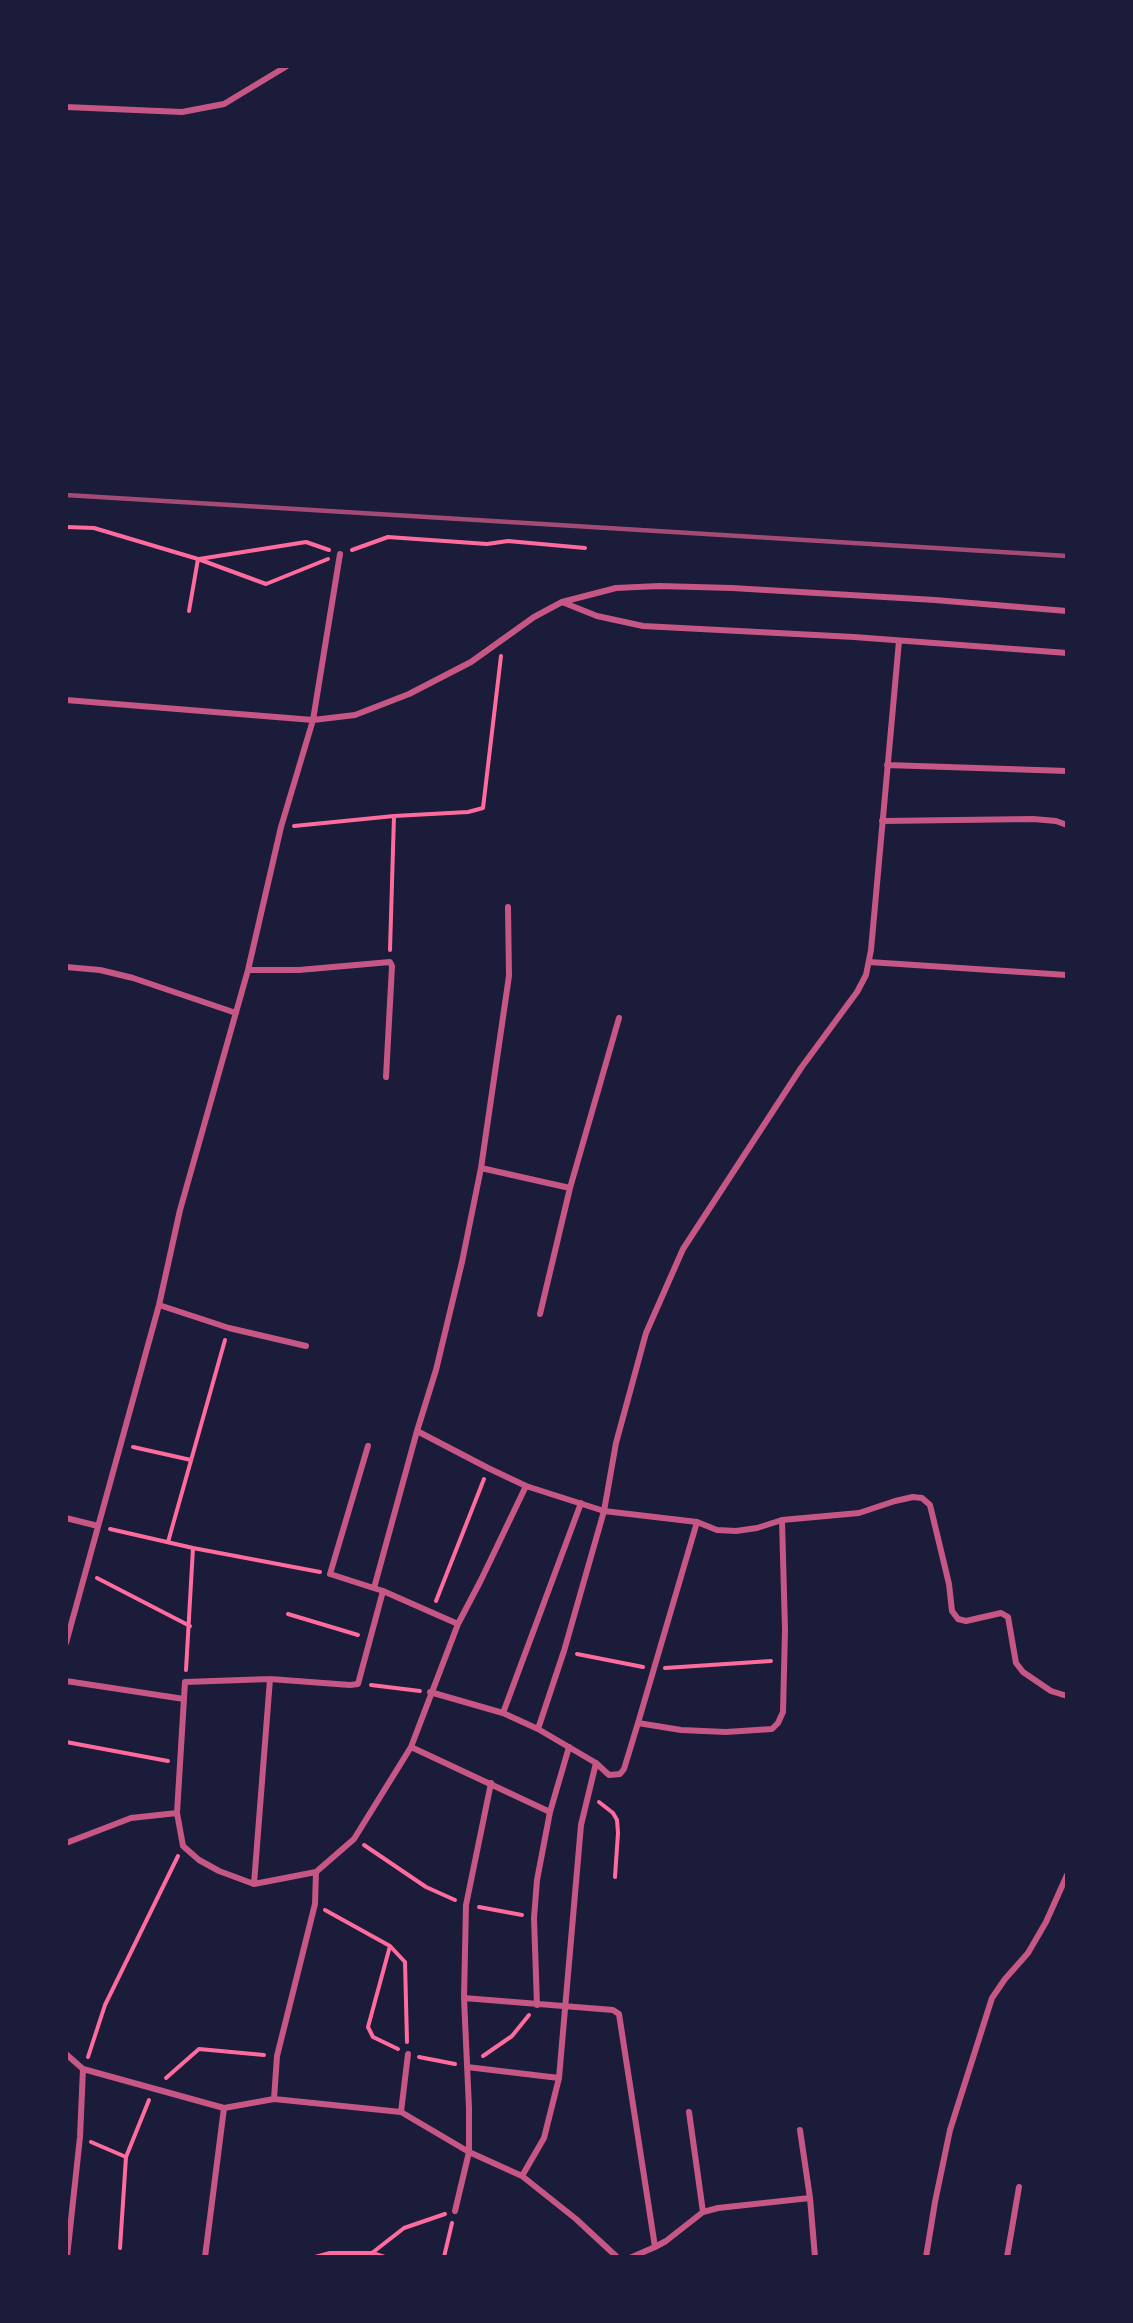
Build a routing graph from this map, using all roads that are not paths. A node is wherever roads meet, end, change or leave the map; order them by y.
1 (287, 66) edge
2 (66, 108) edge
3 (340, 554) road end
4 (562, 602) junction
5 (1067, 611) edge
6 (899, 641) junction
7 (1067, 653) edge
8 (66, 700) edge
9 (314, 720) junction
10 (887, 765) junction
11 (1067, 771) edge
12 (882, 821) junction
13 (1067, 825) edge
14 (508, 907) dead end
15 (869, 962) junction
16 (66, 967) edge
17 (248, 970) junction
18 (1067, 975) edge
19 (236, 1013) junction
20 (619, 1018) dead end
21 (386, 1077) dead end
22 (481, 1168) junction
23 (570, 1188) junction
24 (159, 1305) junction
25 (540, 1314) dead end
26 (306, 1346) dead end
27 (417, 1431) junction
28 (368, 1446) dead end
29 (526, 1485) junction
30 (581, 1503) junction
31 (604, 1511) junction
32 (66, 1518) edge
33 (782, 1520) junction
34 (697, 1522) junction
35 (98, 1526) junction
36 (374, 1588) junction
37 (383, 1591) junction
38 (458, 1624) junction
39 (66, 1643) edge
40 (270, 1679) junction
41 (66, 1681) edge
42 (430, 1692) junction
43 (1067, 1696) edge
44 (184, 1698) junction
45 (503, 1713) junction
46 (638, 1723) junction
47 (538, 1730) junction
48 (411, 1747) junction
49 (569, 1748) junction
50 (596, 1763) junction
51 (491, 1783) junction
52 (550, 1812) junction
53 (177, 1813) junction
54 (66, 1843) edge
55 (316, 1872) junction
56 (1067, 1875) edge
57 (254, 1884) junction
58 (464, 1998) junction
59 (537, 2005) junction
60 (566, 2008) junction
61 (66, 2054) edge
62 (408, 2054) road end
63 (467, 2067) junction
64 (83, 2069) junction
65 (559, 2078) junction
66 (274, 2098) junction
67 (224, 2108) junction
68 (401, 2112) junction
69 (689, 2112) dead end
70 (800, 2130) dead end
71 (469, 2152) junction
72 (522, 2176) junction
73 (1019, 2187) dead end
74 (810, 2198) junction
75 (455, 2211) road end
76 (703, 2212) junction
77 (655, 2247) junction
78 (67, 2257) edge
79 (205, 2257) edge
80 (618, 2257) edge
81 (633, 2257) edge
82 (815, 2257) edge
83 (926, 2257) edge
84 (1008, 2257) edge

1 - 2 street
3 - 9 street
4 - 5 street
4 - 6 street
4 - 9 street
6 - 7 street
6 - 10 street
8 - 9 street
9 - 17 street
10 - 11 street
10 - 12 street
12 - 13 street
12 - 15 street
14 - 22 street
15 - 18 street
15 - 31 street
16 - 19 street
17 - 19 street
17 - 21 street
19 - 24 street
20 - 23 street
22 - 23 street
22 - 27 street
23 - 25 street
24 - 26 street
24 - 35 street
27 - 29 street
27 - 36 street
28 - 36 street
29 - 30 street
29 - 38 street
30 - 31 street
30 - 45 street
31 - 34 street
31 - 47 street
32 - 35 street
33 - 34 street
33 - 43 street
33 - 46 street
34 - 46 street
35 - 39 street
36 - 37 street
37 - 38 street
37 - 40 street
38 - 42 street
40 - 44 street
40 - 57 street
41 - 44 street
42 - 45 street
42 - 48 street
44 - 53 street
45 - 47 street
46 - 50 street
47 - 49 street
48 - 51 street
48 - 55 street
49 - 50 street
49 - 52 street
50 - 60 street
51 - 52 street
51 - 58 street
52 - 59 street
53 - 54 street
53 - 57 street
55 - 57 street
55 - 66 street
56 - 83 street
58 - 59 street
58 - 63 street
59 - 60 street
60 - 65 street
60 - 77 street
61 - 64 street
62 - 68 street
63 - 65 street
63 - 71 street
64 - 67 street
64 - 78 street
65 - 72 street
66 - 67 street
66 - 68 street
67 - 79 street
68 - 71 street
69 - 76 street
70 - 74 street
71 - 72 street
71 - 75 street
72 - 80 street
73 - 84 street
74 - 76 street
74 - 82 street
76 - 77 street
77 - 81 street

